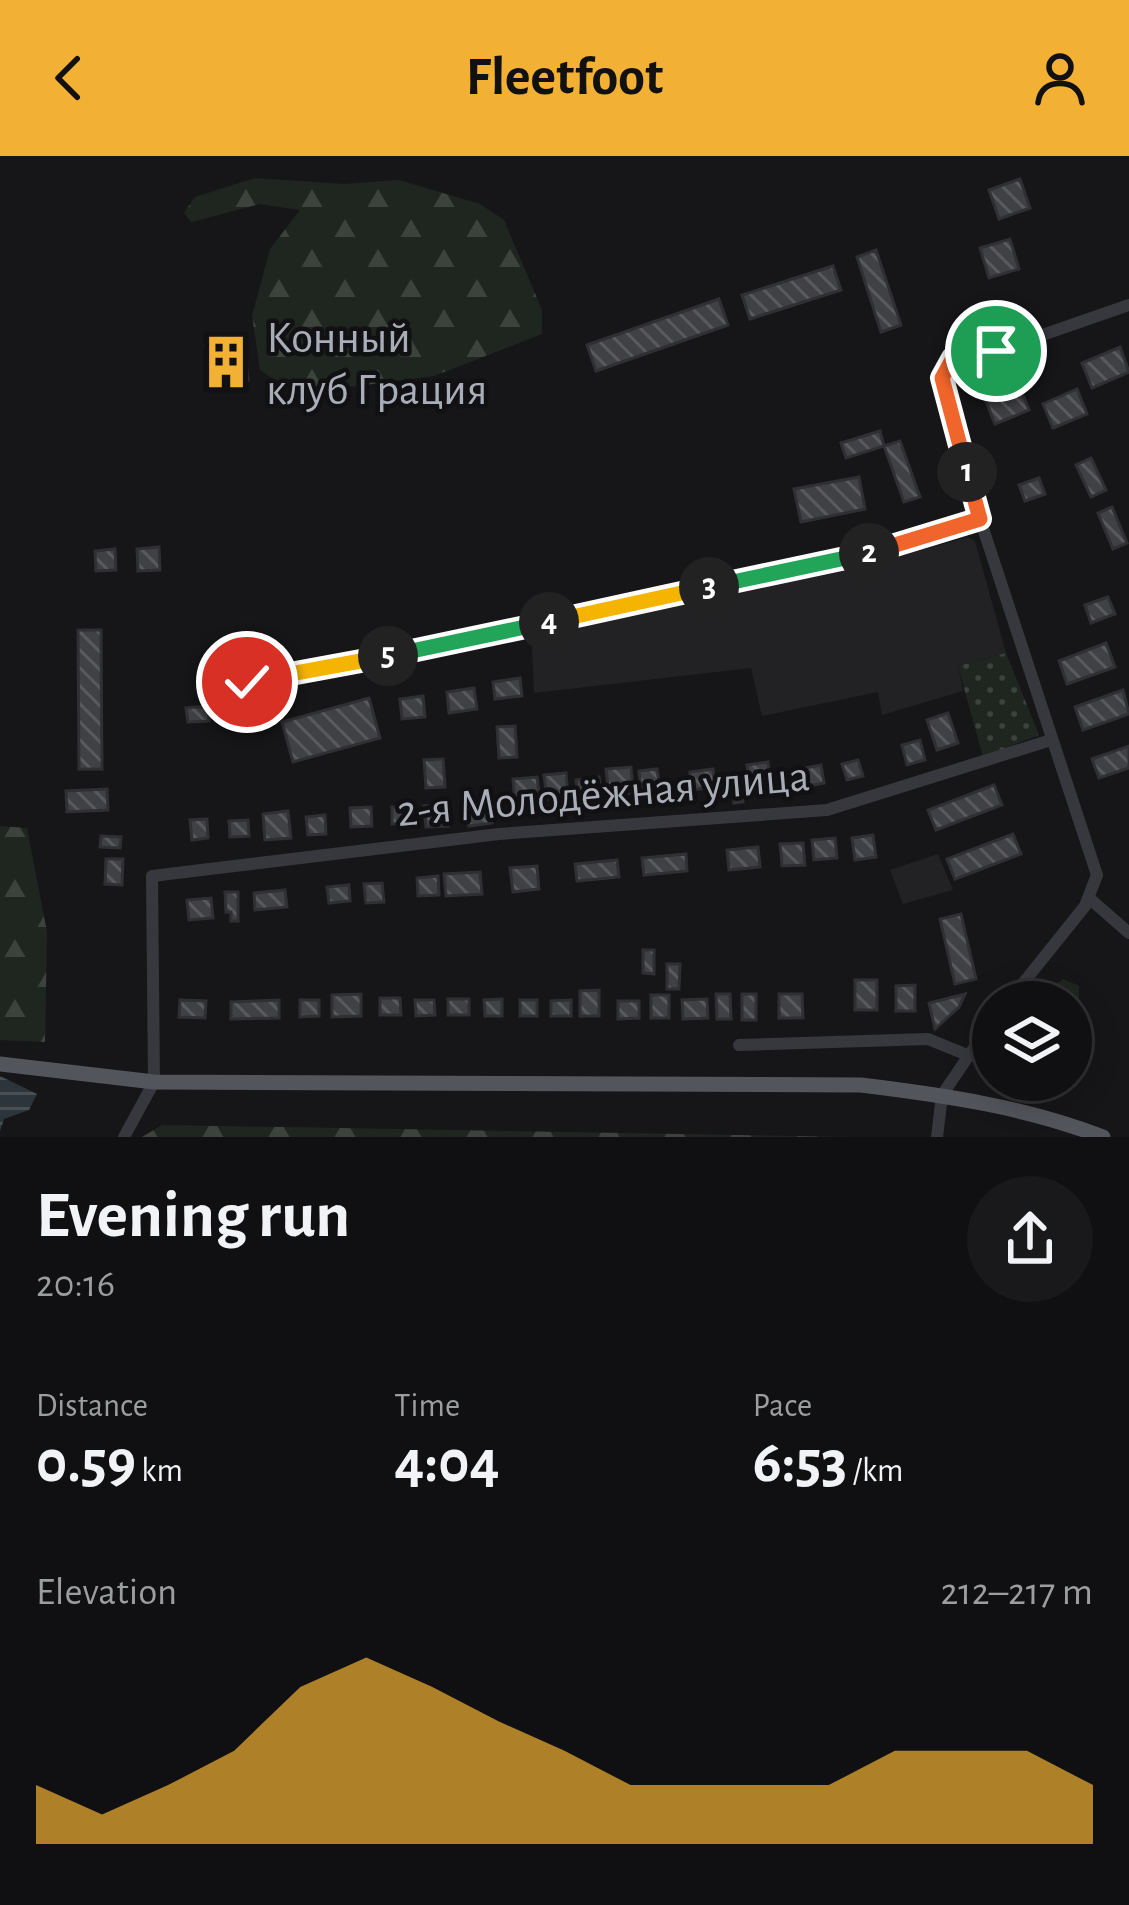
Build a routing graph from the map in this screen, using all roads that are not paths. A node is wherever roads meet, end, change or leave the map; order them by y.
1 (1129, 305) edge
2 (980, 519) junction
3 (224, 669) dead end
4 (1051, 740) junction
5 (1089, 898) junction
6 (1129, 933) edge
7 (1024, 981) edge
8 (739, 1045) dead end
9 (972, 1046) edge
10 (965, 1054) junction
11 (0, 1064) edge
12 (154, 1082) junction
13 (942, 1095) junction
14 (124, 1137) edge
15 (937, 1137) edge
16 (1103, 1137) edge

1 - 2 street
2 - 3 street
2 - 4 street
4 - 5 street
4 - 12 street, 2-я Молодёжная улица
5 - 6 street
5 - 7 street
8 - 10 street
9 - 10 street
10 - 13 street
11 - 12 main road
12 - 13 main road
12 - 14 street
13 - 15 street
13 - 16 main road

